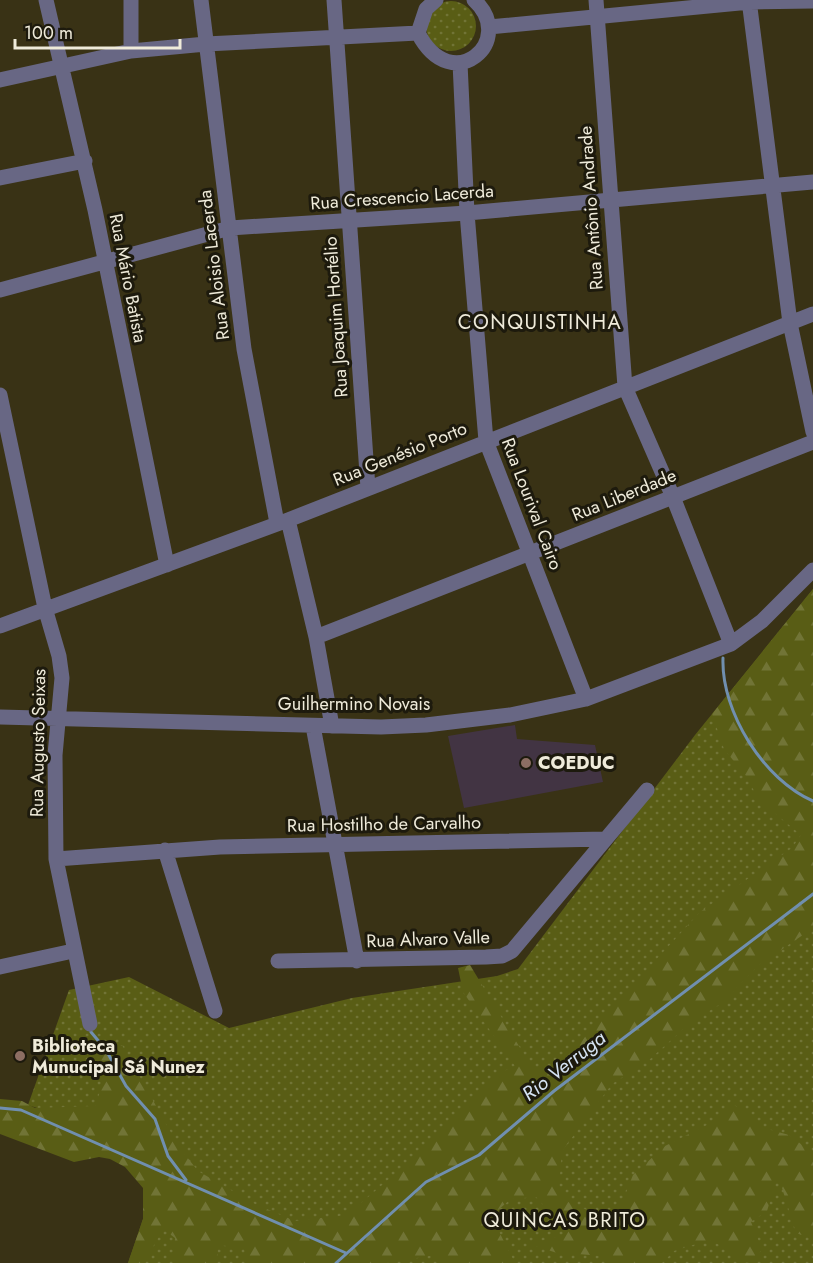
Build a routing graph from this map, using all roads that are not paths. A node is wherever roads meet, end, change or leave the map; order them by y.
1 (46, 0) edge
2 (131, 0) edge
3 (201, 0) edge
4 (334, 0) edge
5 (436, 0) edge
6 (474, 0) edge
7 (750, 1) edge
8 (813, 1) edge
9 (597, 8) edge
10 (489, 27) junction
11 (418, 33) junction
12 (336, 38) junction
13 (206, 44) junction
14 (131, 51) junction
15 (460, 63) junction
16 (60, 66) junction
17 (0, 80) edge
18 (85, 161) junction
19 (0, 178) edge
20 (813, 182) edge
21 (771, 185) junction
22 (610, 199) junction
23 (467, 213) junction
24 (348, 220) junction
25 (230, 228) junction
26 (104, 261) junction
27 (0, 291) edge
28 (813, 314) edge
29 (790, 323) junction
30 (625, 387) junction
31 (0, 395) edge
32 (813, 432) edge
33 (486, 441) junction
34 (813, 442) edge
35 (368, 488) junction
36 (673, 497) junction
37 (283, 521) junction
38 (530, 554) junction
39 (167, 565) junction
40 (813, 570) edge
41 (45, 608) junction
42 (0, 626) edge
43 (316, 637) junction
44 (731, 644) junction
45 (586, 699) junction
46 (0, 717) edge
47 (59, 717) junction
48 (313, 726) junction
49 (332, 726) junction
50 (647, 790) dead end
51 (604, 839) junction
52 (333, 844) junction
53 (165, 850) junction
54 (56, 859) junction
55 (73, 951) junction
56 (278, 961) dead end
57 (357, 961) junction
58 (0, 967) edge
59 (215, 1011) dead end
60 (90, 1024) dead end

1 - 16 street, Rua Mário Batista
2 - 14 street
3 - 13 street, Rua Aloisio Lacerda
4 - 12 street, Rua Joaquim Hortélio
5 - 11 street
6 - 10 street
7 - 8 street
7 - 9 street
7 - 21 street
9 - 10 street
9 - 22 street, Rua Antônio Andrade
10 - 15 street
11 - 12 street
11 - 15 street
12 - 13 street
12 - 24 street, Rua Joaquim Hortélio
13 - 14 street
13 - 25 street, Rua Aloisio Lacerda
14 - 16 street
15 - 23 street, Rua Lourival Cairo
16 - 17 street
16 - 18 street, Rua Mário Batista
18 - 19 street
18 - 26 street, Rua Mário Batista
20 - 21 street, Rua Crescencio Lacerda
21 - 22 street, Rua Crescencio Lacerda
21 - 29 street
22 - 23 street, Rua Crescencio Lacerda
22 - 30 street, Rua Antônio Andrade
23 - 24 street, Rua Crescencio Lacerda
23 - 33 street, Rua Lourival Cairo
24 - 25 street, Rua Crescencio Lacerda
24 - 35 street, Rua Joaquim Hortélio
25 - 26 street, Rua Crescencio Lacerda
25 - 37 street, Rua Aloisio Lacerda
26 - 27 street, Rua Crescencio Lacerda
26 - 39 street, Rua Mário Batista
28 - 29 street, Rua Genésio Porto
29 - 30 street, Rua Genésio Porto
29 - 32 street
30 - 33 street, Rua Genésio Porto
30 - 36 street, Rua Antônio Andrade
31 - 41 street, Rua Augusto Seixas
33 - 35 street, Rua Genésio Porto
33 - 38 street, Rua Lourival Cairo
34 - 36 street, Rua Liberdade
35 - 37 street, Rua Genésio Porto
36 - 38 street, Rua Liberdade
36 - 44 street, Rua Antônio Andrade
37 - 39 street, Rua Genésio Porto
37 - 43 street, Rua Aloisio Lacerda
38 - 43 street, Rua Liberdade
38 - 45 street, Rua Lourival Cairo
39 - 41 street, Rua Genésio Porto
40 - 44 street, Guilhermino Novais
41 - 42 street, Rua Genésio Porto
41 - 47 street, Rua Augusto Seixas
43 - 49 street, Rua Aloisio Lacerda
44 - 45 street, Guilhermino Novais
45 - 49 street, Guilhermino Novais
46 - 47 street, Guilhermino Novais
47 - 48 street, Guilhermino Novais
47 - 54 street, Rua Augusto Seixas
48 - 49 street, Guilhermino Novais
48 - 52 street
50 - 51 street, Rua Alvaro Valle
51 - 52 street, Rua Hostilho de Carvalho
51 - 57 street, Rua Alvaro Valle
52 - 53 street, Rua Hostilho de Carvalho
52 - 57 street
53 - 54 street, Rua Hostilho de Carvalho
53 - 59 street
54 - 55 street, Rua Augusto Seixas
55 - 58 street
55 - 60 street, Rua Augusto Seixas
56 - 57 street, Rua Alvaro Valle

